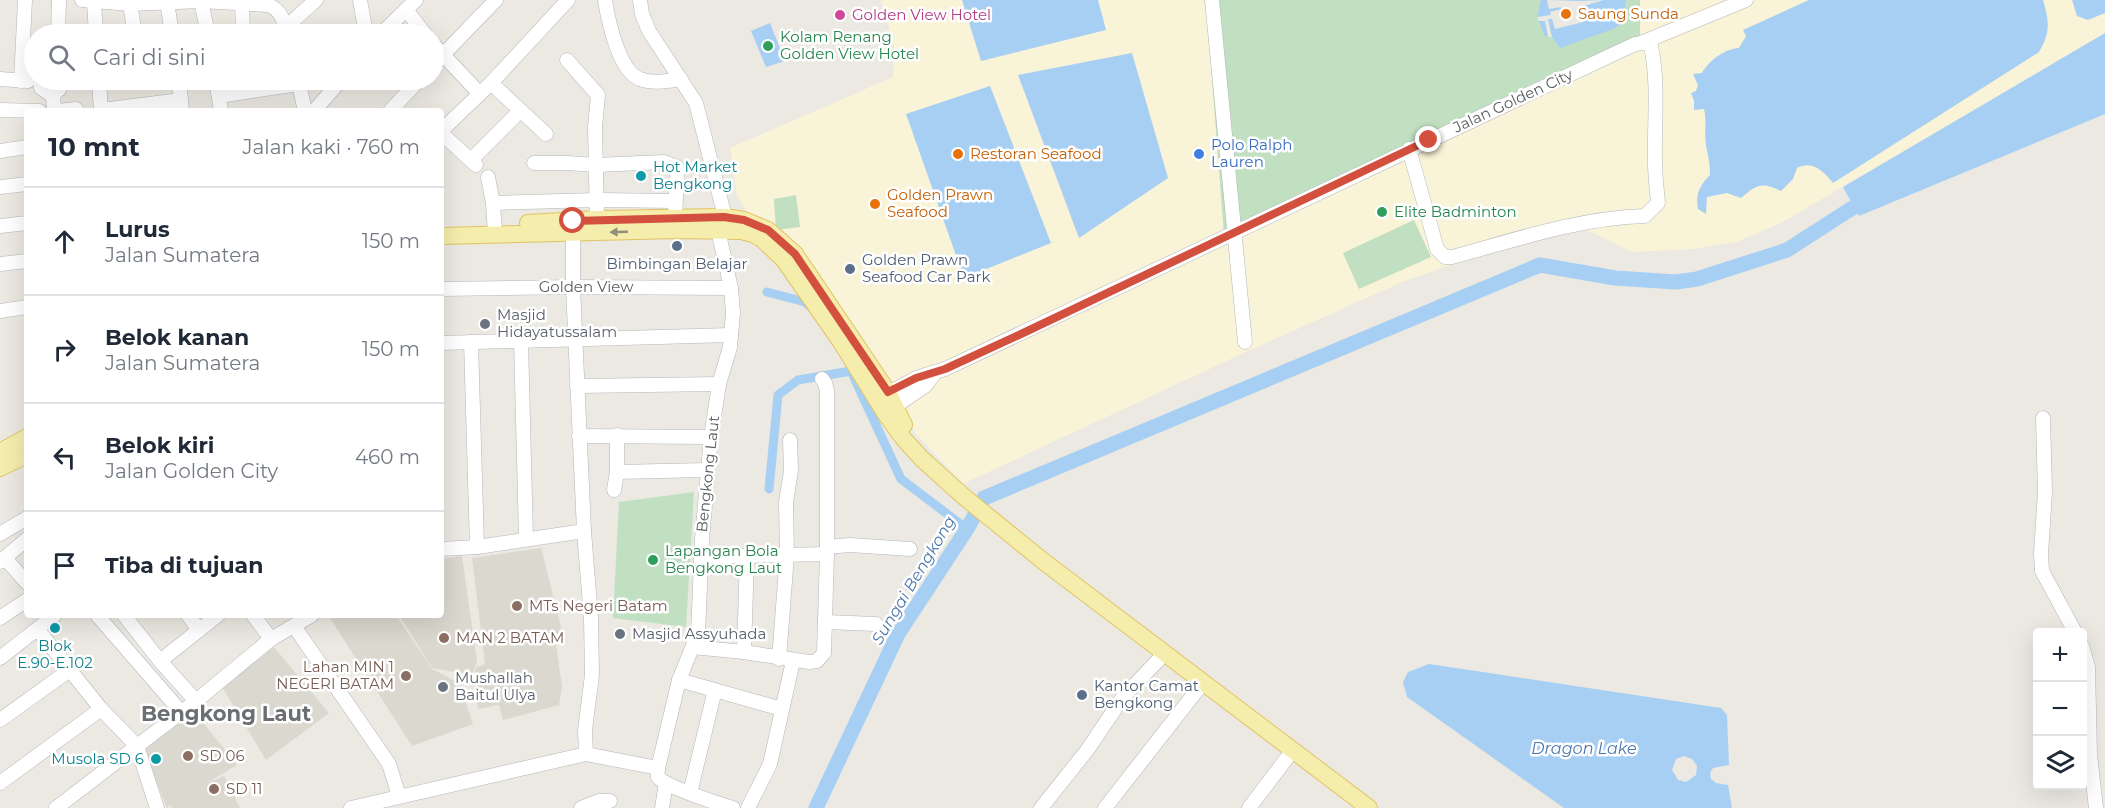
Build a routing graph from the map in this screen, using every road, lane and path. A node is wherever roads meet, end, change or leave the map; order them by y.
1 (25, 0) edge
2 (59, 0) edge
3 (316, 0) edge
4 (360, 0) edge
5 (416, 0) edge
6 (496, 0) edge
7 (568, 0) edge
8 (605, 0) edge
9 (640, 0) edge
10 (1212, 0) edge
11 (1746, 0) edge
12 (88, 1) edge
13 (167, 2) junction
14 (201, 2) junction
15 (242, 2) junction
16 (130, 4) junction
17 (407, 11) junction
18 (58, 24) edge
19 (94, 24) edge
20 (133, 24) edge
21 (170, 24) edge
22 (206, 24) edge
23 (243, 24) edge
24 (284, 24) edge
25 (293, 24) edge
26 (364, 24) edge
27 (392, 24) edge
28 (417, 24) edge
29 (1638, 43) junction
30 (444, 48) edge
31 (567, 60) dead end
32 (444, 62) edge
33 (0, 79) edge
34 (681, 79) junction
35 (21, 81) junction
36 (24, 81) edge
37 (491, 83) junction
38 (43, 90) edge
39 (59, 90) edge
40 (100, 90) edge
41 (179, 90) edge
42 (218, 90) edge
43 (253, 90) edge
44 (301, 90) edge
45 (332, 90) edge
46 (410, 90) edge
47 (53, 93) junction
48 (480, 94) junction
49 (219, 96) junction
50 (181, 106) edge
51 (56, 108) edge
52 (101, 108) edge
53 (149, 108) edge
54 (221, 108) edge
55 (304, 108) edge
56 (317, 108) edge
57 (393, 108) edge
58 (0, 110) edge
59 (24, 111) edge
60 (520, 111) junction
61 (444, 129) edge
62 (546, 134) dead end
63 (444, 135) edge
64 (24, 147) edge
65 (1409, 149) junction
66 (0, 151) edge
67 (534, 163) dead end
68 (596, 165) junction
69 (488, 177) dead end
70 (24, 184) edge
71 (0, 187) edge
72 (597, 200) junction
73 (493, 203) junction
74 (675, 209) junction
75 (597, 219) junction
76 (24, 223) edge
77 (721, 224) junction
78 (0, 226) edge
79 (444, 228) edge
80 (495, 230) junction
81 (1236, 232) junction
82 (573, 233) junction
83 (444, 236) edge
84 (24, 261) edge
85 (0, 264) edge
86 (573, 287) junction
87 (731, 288) junction
88 (444, 289) edge
89 (24, 307) edge
90 (0, 311) edge
91 (731, 335) junction
92 (521, 340) junction
93 (576, 340) junction
94 (471, 342) junction
95 (1245, 342) dead end
96 (444, 343) edge
97 (822, 379) dead end
98 (719, 384) junction
99 (577, 386) junction
100 (886, 403) junction
101 (2043, 418) dead end
102 (617, 435) junction
103 (579, 436) junction
104 (711, 437) junction
105 (790, 440) dead end
106 (24, 441) edge
107 (8, 459) edge
108 (707, 470) junction
109 (617, 472) junction
110 (614, 490) dead end
111 (24, 520) edge
112 (584, 531) junction
113 (0, 534) edge
114 (526, 540) junction
115 (24, 542) edge
116 (477, 547) junction
117 (444, 549) edge
118 (910, 549) dead end
119 (827, 551) junction
120 (787, 555) junction
121 (747, 556) junction
122 (701, 557) junction
123 (2, 560) edge
124 (24, 581) edge
125 (24, 602) edge
126 (0, 618) edge
127 (52, 618) edge
128 (100, 618) edge
129 (126, 618) edge
130 (190, 618) edge
131 (214, 618) edge
132 (255, 618) edge
133 (307, 618) edge
134 (825, 622) junction
135 (876, 624) dead end
136 (294, 626) junction
137 (2072, 628) edge
138 (38, 630) junction
139 (199, 630) junction
140 (271, 639) junction
141 (693, 647) junction
142 (744, 652) junction
143 (1164, 654) junction
144 (0, 658) edge
145 (786, 660) junction
146 (160, 661) junction
147 (2087, 664) edge
148 (70, 669) junction
149 (679, 680) junction
150 (1202, 684) junction
151 (715, 690) junction
152 (196, 701) junction
153 (101, 709) junction
154 (782, 709) junction
155 (182, 712) junction
156 (0, 720) edge
157 (137, 746) junction
158 (1293, 750) junction
159 (586, 754) junction
160 (658, 768) junction
161 (0, 783) edge
162 (666, 783) junction
163 (690, 793) junction
164 (399, 796) junction
165 (614, 803) edge
166 (705, 804) edge
167 (152, 806) edge
168 (56, 808) edge
169 (351, 808) edge
170 (581, 808) edge
171 (662, 808) edge
172 (733, 808) edge
173 (748, 808) edge
174 (1041, 808) edge
175 (1105, 808) edge
176 (1249, 808) edge
177 (1369, 808) edge
178 (2096, 808) edge

1 - 35 street
2 - 18 street
3 - 25 street
4 - 26 street
5 - 17 street
6 - 30 street
7 - 37 street
8 - 34 street
9 - 34 street, Bengkong Laut
10 - 81 street
11 - 29 street, Jalan Golden City
12 - 16 street
12 - 19 street
13 - 14 street
13 - 16 street
13 - 21 street
14 - 15 street
14 - 22 street
15 - 23 street
15 - 24 street
16 - 20 street
17 - 27 street
17 - 28 street
29 - 65 street, Jalan Golden City
29 - 65 street
31 - 68 street
32 - 48 street
33 - 35 street
34 - 77 street, Bengkong Laut
35 - 36 street
37 - 48 street
37 - 60 street
38 - 47 street
39 - 47 street
40 - 52 street
41 - 50 street
42 - 49 street
43 - 49 street
44 - 55 street
45 - 56 street
46 - 57 street
47 - 51 street
48 - 61 street
49 - 54 street
50 - 53 street
58 - 59 street
60 - 62 street
60 - 63 street
64 - 66 street
65 - 81 street, Jalan Golden City
67 - 68 street
68 - 72 street
68 - 74 street
69 - 73 street
70 - 71 street
72 - 73 street
72 - 74 street
72 - 75 street
73 - 80 street
74 - 75 main road
74 - 77 main road
75 - 80 main road
76 - 78 street
77 -> 82 main road
77 - 87 street, Bengkong Laut
77 - 100 main road
79 - 80 main road
80 - 82 main road
80 - 83 main road
81 - 95 street
81 - 100 street, Jalan Golden City
82 - 86 street
84 - 85 street
86 - 87 street, Golden View
86 - 88 street, Golden View
86 - 93 street
87 - 91 street, Bengkong Laut
89 - 90 street
91 - 93 street
91 - 98 street, Bengkong Laut
92 - 93 street
92 - 94 street
92 - 114 street
93 - 99 street
94 - 96 street
94 - 116 street
97 - 119 street
98 - 99 street
98 - 104 street, Bengkong Laut
99 - 103 street
100 - 143 main road
101 - 137 street
102 - 103 street
102 - 104 street
102 - 109 street
103 - 112 street
104 - 108 street, Bengkong Laut
105 - 120 street
106 - 107 main road
108 - 109 street
108 - 122 street, Bengkong Laut
109 - 110 street
111 - 113 street
112 - 114 street
112 - 159 street
114 - 116 street
115 - 123 street
116 - 117 street
118 - 119 street
119 - 120 street
119 - 134 street
120 - 121 street
120 - 145 street
121 - 122 street
121 - 142 street
122 - 141 street, Bengkong Laut
123 - 124 street
125 - 126 street
127 - 138 street
128 - 155 street
129 - 146 street
130 - 139 street
131 - 139 street
132 - 140 street
133 - 136 street
134 - 135 street
134 - 145 street
136 - 140 street
136 - 164 street
138 - 144 street
138 - 148 street
139 - 146 street
140 - 152 street
141 - 142 street
141 - 149 street, Bengkong Laut
142 - 145 street
143 - 150 main road
143 - 174 street
145 - 154 street
146 - 152 street
147 - 178 street
148 - 153 street
148 - 156 street
149 - 151 street
149 - 160 street, Bengkong Laut
150 - 158 main road
150 - 175 street
151 - 154 street
151 - 163 street
152 - 155 street
153 - 157 street
153 - 161 street
154 - 173 street
155 - 157 street
157 - 167 street
157 - 168 street
158 - 176 street
158 - 177 main road
159 - 160 street
159 - 164 street
160 - 162 street
162 - 163 street
162 - 171 street
163 - 166 street
164 - 169 street
165 - 170 street
166 - 172 street

